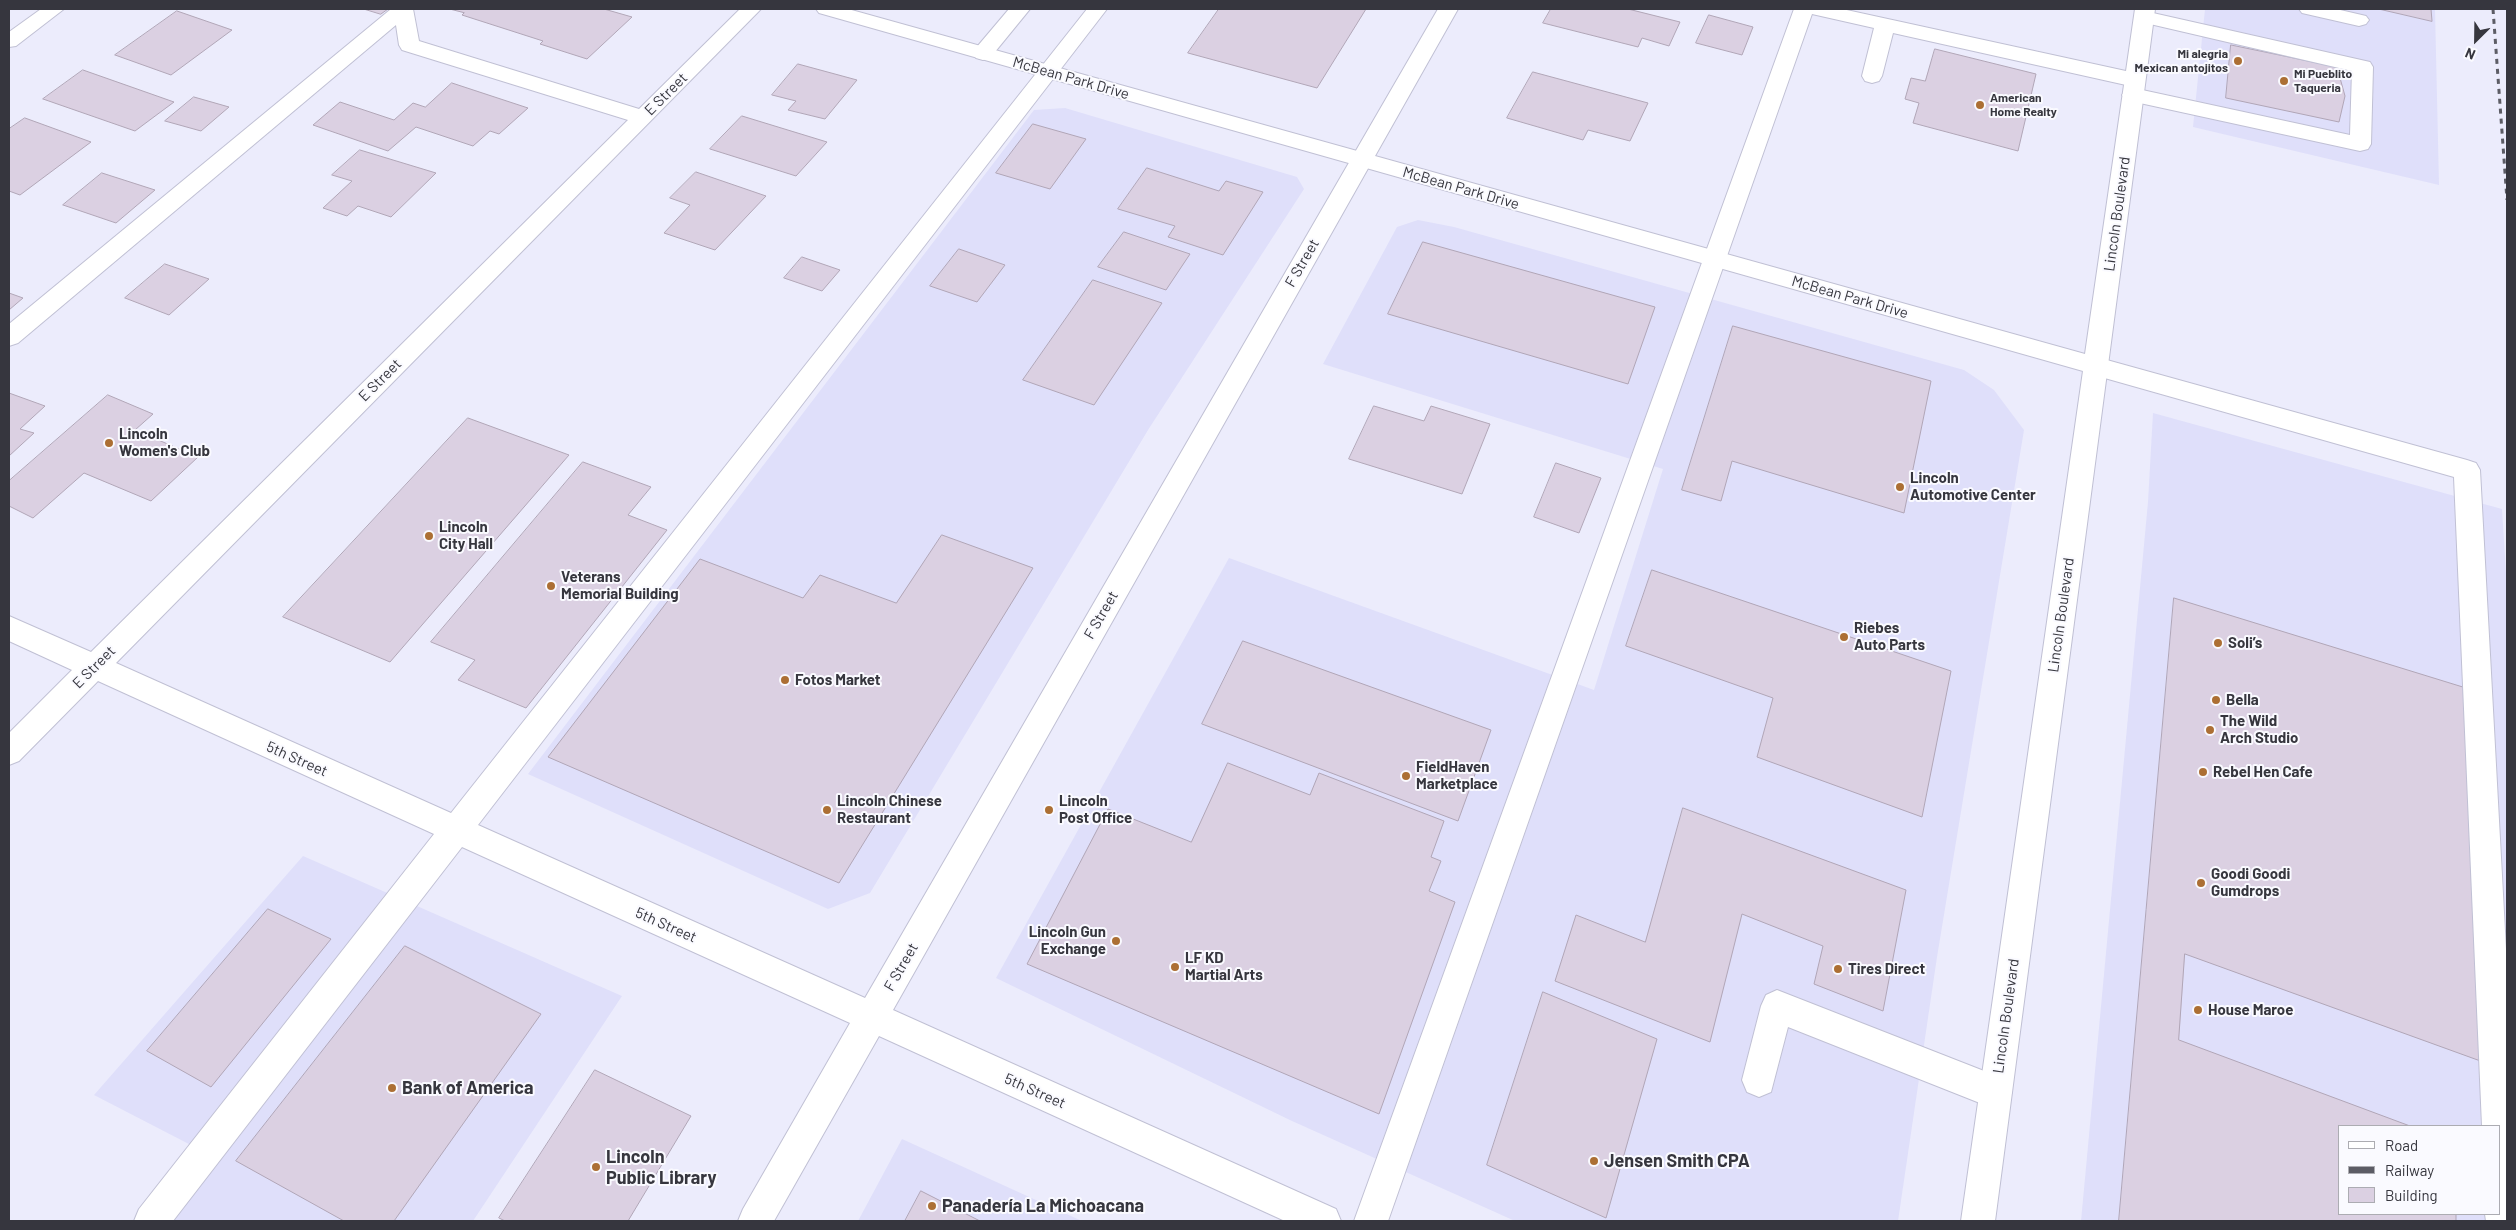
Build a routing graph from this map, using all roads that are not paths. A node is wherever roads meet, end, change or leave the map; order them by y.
1 (54, 9) edge
2 (403, 9) edge
3 (751, 9) edge
4 (826, 9) edge
5 (1020, 9) edge
6 (1097, 9) edge
7 (1448, 9) edge
8 (1804, 9) edge
9 (1815, 9) edge
10 (2309, 9) edge
11 (2144, 13) edge
12 (2359, 20) dead end
13 (1885, 25) junction
14 (9, 41) edge
15 (983, 53) junction
16 (1048, 71) junction
17 (1872, 76) dead end
18 (2134, 87) junction
19 (643, 117) junction
20 (1361, 160) junction
21 (1715, 259) junction
22 (9, 337) edge
23 (2096, 366) junction
24 (9, 628) edge
25 (94, 667) junction
26 (9, 752) edge
27 (457, 831) junction
28 (872, 1018) junction
29 (1759, 1080) dead end
30 (1995, 1092) junction
31 (2498, 1125) edge
32 (2501, 1175) edge
33 (152, 1221) edge
34 (755, 1221) edge
35 (1324, 1221) edge
36 (1371, 1221) edge
37 (1978, 1221) edge
38 (2503, 1221) edge

1 - 14 street
2 - 19 street
2 - 22 street
3 - 19 street, E Street
4 - 15 street, McBean Park Drive
5 - 15 street
6 - 16 street
7 - 20 street, F Street
8 - 21 street
9 - 13 street
10 - 12 street
11 - 18 street, Lincoln Boulevard
11 - 18 street
13 - 17 street
13 - 18 street
15 - 16 street, McBean Park Drive
16 - 20 street, McBean Park Drive
16 - 27 street
18 - 23 street, Lincoln Boulevard
19 - 25 street, E Street
20 - 21 street, McBean Park Drive
20 - 28 street, F Street
21 - 23 street, McBean Park Drive
21 - 36 street
23 - 30 street, Lincoln Boulevard
23 - 31 street, McBean Park Drive
24 - 25 street, 5th Street
25 - 26 street, E Street
25 - 27 street, 5th Street
27 - 28 street, 5th Street
27 - 33 street
28 - 34 street, F Street
28 - 35 street, 5th Street
29 - 30 street
30 - 37 street, Lincoln Boulevard
32 - 38 street

